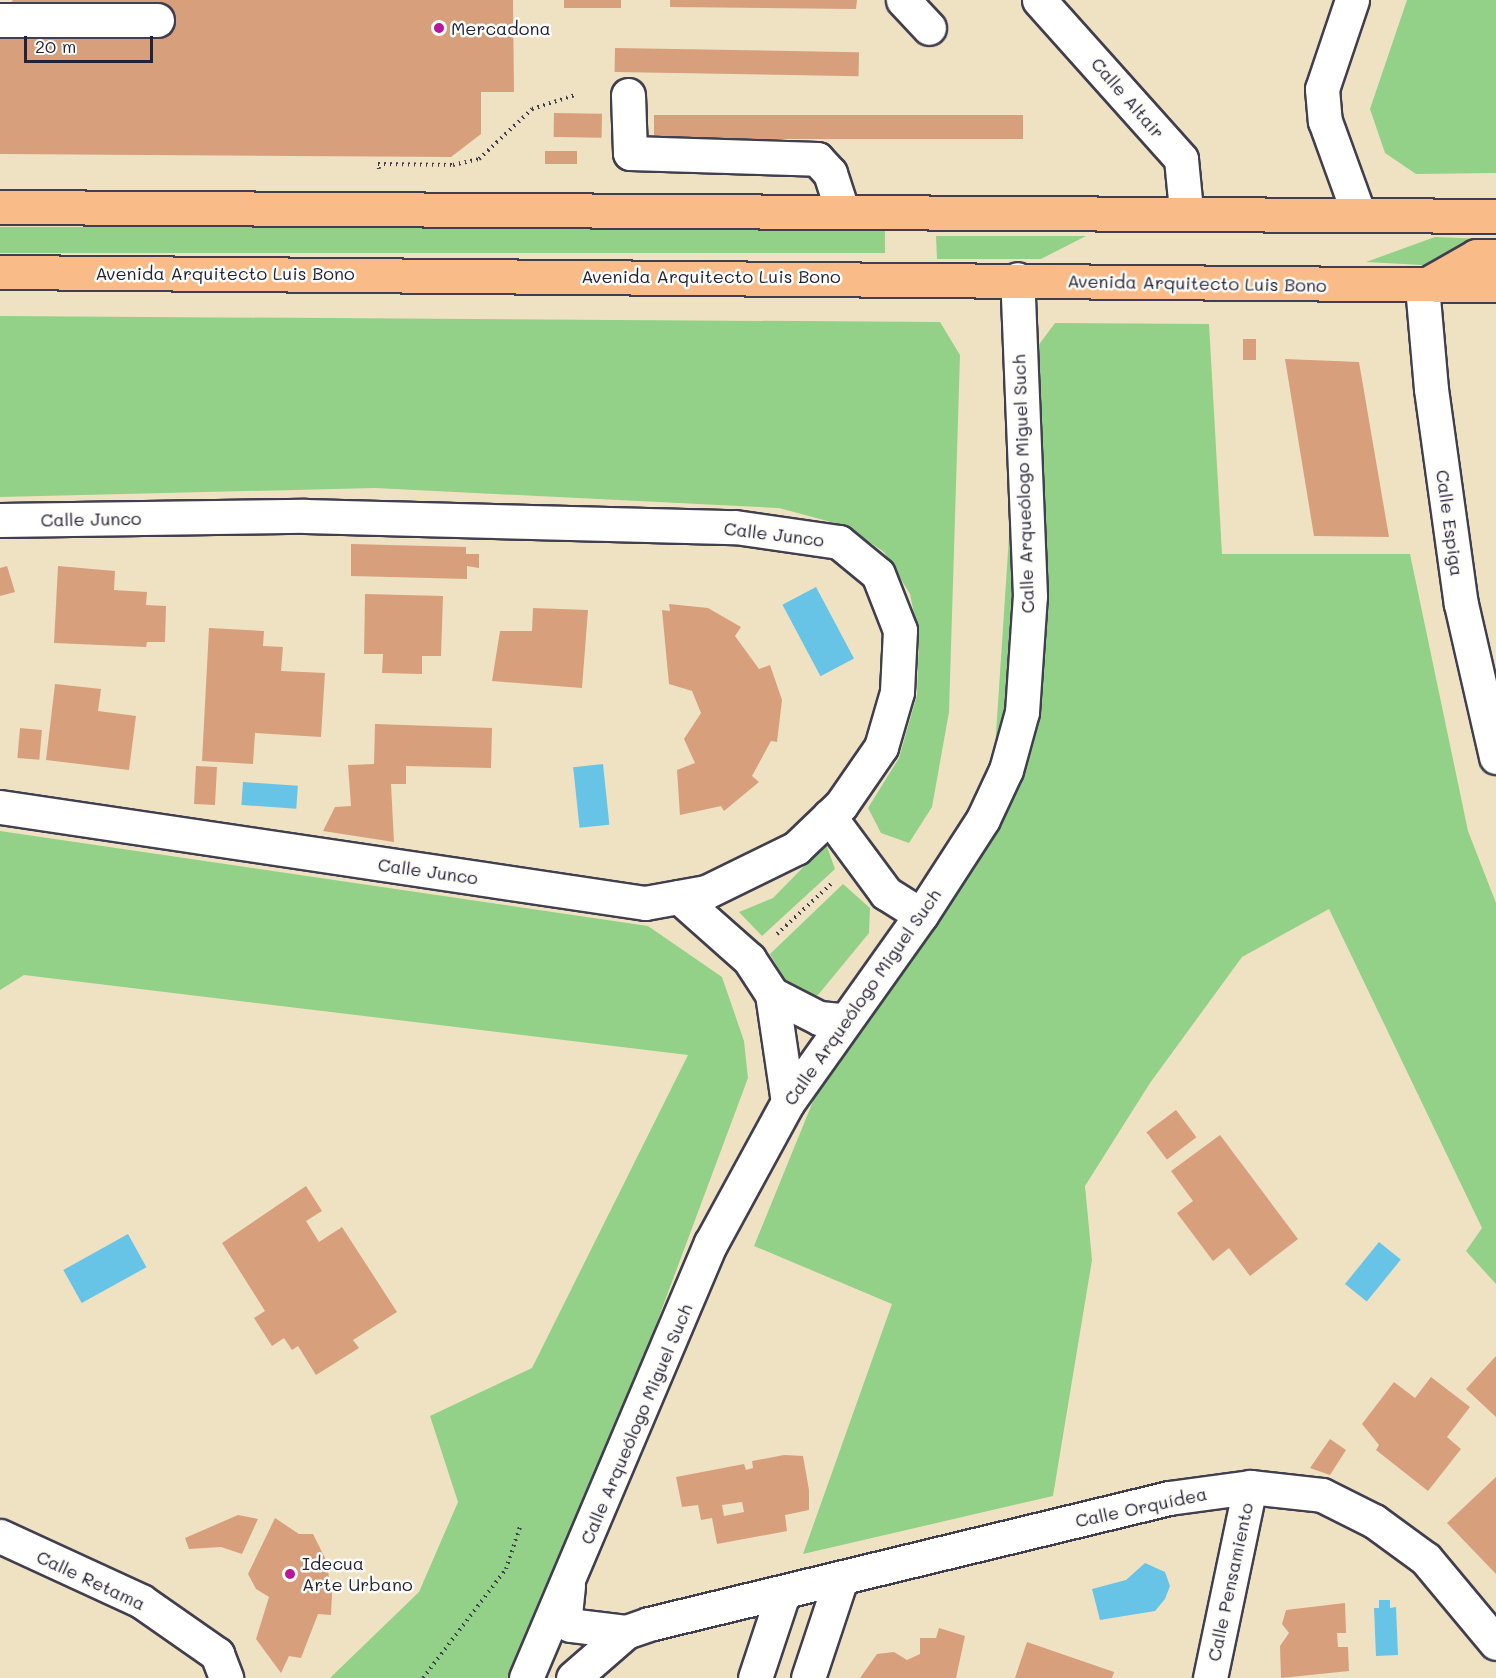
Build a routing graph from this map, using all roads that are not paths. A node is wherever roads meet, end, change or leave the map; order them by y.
1 (903, 0) edge
2 (1039, 0) edge
3 (1352, 0) edge
4 (0, 20) edge
5 (157, 20) dead end
6 (929, 28) dead end
7 (628, 95) dead end
8 (0, 207) edge
9 (842, 209) junction
10 (1186, 210) junction
11 (1358, 212) junction
12 (1496, 216) edge
13 (1496, 256) edge
14 (0, 272) edge
15 (1017, 279) junction
16 (1496, 285) edge
17 (1422, 286) junction
18 (0, 520) edge
19 (1496, 757) edge
20 (0, 807) edge
21 (829, 816) junction
22 (679, 897) junction
23 (921, 915) junction
24 (772, 994) junction
25 (843, 1020) junction
26 (788, 1102) junction
27 (1250, 1487) junction
28 (0, 1536) edge
29 (842, 1579) junction
30 (568, 1586) junction
31 (783, 1594) junction
32 (626, 1632) junction
33 (1496, 1643) edge
34 (226, 1678) edge
35 (526, 1678) edge
36 (573, 1678) edge
37 (755, 1678) edge
38 (807, 1678) edge
39 (1210, 1678) edge

1 - 6 street
2 - 10 street, Calle Altair
3 - 11 street
4 - 5 street
7 - 9 street
8 - 9 main road
9 - 10 main road
10 - 11 main road
11 - 12 main road
13 - 17 main road
14 - 15 main road, Avenida Arquitecto Luis Bono
15 - 17 main road, Avenida Arquitecto Luis Bono
15 - 23 street, Calle Arqueólogo Miguel Such
16 - 17 main road, Avenida Arquitecto Luis Bono
17 - 19 street, Calle Espiga
18 - 21 street, Calle Junco
20 - 22 street, Calle Junco
21 - 22 street, Calle Junco
21 - 23 street
22 - 24 street
23 - 25 street, Calle Arqueólogo Miguel Such
24 - 25 street
24 - 26 street
25 - 26 street, Calle Arqueólogo Miguel Such
26 - 30 street, Calle Arqueólogo Miguel Such
27 - 29 street, Calle Orquídea
27 - 33 street, Calle Orquídea
27 - 39 street, Calle Pensamiento
28 - 34 street, Calle Retama
29 - 31 street, Calle Orquídea
29 - 38 street
30 - 32 street, Calle Orquídea
30 - 35 street, Calle Arqueólogo Miguel Such
31 - 32 street, Calle Orquídea
31 - 37 street
32 - 36 street, Calle Orquídea

